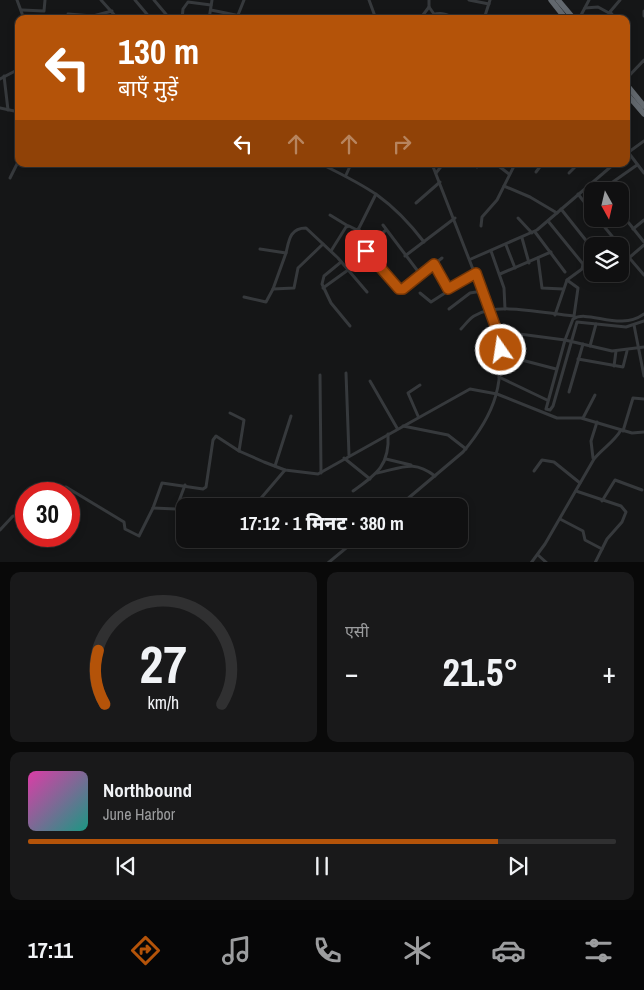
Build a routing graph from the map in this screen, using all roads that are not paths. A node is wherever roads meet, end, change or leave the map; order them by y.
1 (17, 0) edge
2 (45, 0) edge
3 (101, 0) edge
4 (135, 0) edge
5 (154, 0) edge
6 (212, 0) edge
7 (244, 0) edge
8 (369, 0) edge
9 (429, 0) edge
10 (469, 0) edge
11 (551, 0) edge
12 (558, 0) edge
13 (589, 0) edge
14 (620, 0) edge
15 (187, 2) edge
16 (484, 2) edge
17 (490, 2) edge
18 (212, 5) junction
19 (429, 7) junction
20 (584, 8) junction
21 (22, 10) junction
22 (211, 10) junction
23 (112, 11) junction
24 (644, 11) edge
25 (610, 12) junction
26 (68, 14) dead end
27 (434, 14) joint
28 (23, 15) edge
29 (80, 15) edge
30 (97, 15) edge
31 (115, 15) edge
32 (148, 15) edge
33 (167, 15) edge
34 (182, 15) edge
35 (210, 15) edge
36 (231, 15) edge
37 (236, 15) edge
38 (375, 15) edge
39 (423, 15) edge
40 (448, 15) edge
41 (485, 15) edge
42 (563, 15) edge
43 (571, 15) edge
44 (581, 15) edge
45 (613, 15) edge
46 (644, 16) edge
47 (644, 60) edge
48 (15, 71) edge
49 (630, 75) edge
50 (4, 76) junction
51 (0, 78) edge
52 (630, 89) edge
53 (630, 98) edge
54 (644, 106) edge
55 (0, 108) edge
56 (8, 110) junction
57 (15, 111) edge
58 (644, 114) edge
59 (644, 141) edge
60 (630, 151) edge
61 (630, 157) edge
62 (637, 165) junction
63 (16, 167) edge
64 (328, 167) edge
65 (350, 167) edge
66 (433, 167) edge
67 (441, 167) edge
68 (500, 167) edge
69 (513, 167) edge
70 (540, 167) edge
71 (575, 167) edge
72 (608, 167) edge
73 (536, 172) dead end
74 (436, 173) junction
75 (569, 173) dead end
76 (644, 173) edge
77 (509, 174) junction
78 (346, 175) junction
79 (10, 178) dead end
80 (440, 182) junction
81 (614, 182) edge
82 (504, 186) junction
83 (376, 194) junction
84 (578, 194) junction
85 (584, 201) edge
86 (416, 203) dead end
87 (561, 209) junction
88 (556, 213) junction
89 (330, 215) dead end
90 (455, 218) junction
91 (518, 218) dead end
92 (548, 220) junction
93 (644, 220) edge
94 (629, 224) edge
95 (382, 225) dead end
96 (348, 226) junction
97 (481, 226) dead end
98 (358, 229) junction
99 (633, 229) junction
100 (386, 230) junction
101 (533, 232) junction
102 (522, 238) junction
103 (584, 238) edge
104 (372, 242) junction
105 (424, 242) junction
106 (644, 243) edge
107 (323, 244) junction
108 (506, 245) junction
109 (260, 249) dead end
110 (491, 251) junction
111 (331, 252) junction
112 (551, 252) junction
113 (286, 253) junction
114 (405, 256) junction
115 (630, 257) joint
116 (442, 258) dead end
117 (538, 258) junction
118 (470, 259) junction
119 (341, 262) junction
120 (530, 263) junction
121 (434, 264) junction
122 (583, 264) joint
123 (515, 268) junction
124 (348, 270) junction
125 (565, 272) dead end
126 (476, 273) junction
127 (420, 274) junction
128 (500, 274) junction
129 (644, 275) edge
130 (568, 280) junction
131 (323, 288) junction
132 (564, 288) junction
133 (273, 289) junction
134 (448, 289) junction
135 (482, 291) junction
136 (367, 292) dead end
137 (420, 293) dead end
138 (244, 297) dead end
139 (449, 309) dead end
140 (505, 309) junction
141 (488, 310) junction
142 (644, 314) edge
143 (555, 315) junction
144 (574, 317) junction
145 (644, 320) edge
146 (575, 324) junction
147 (596, 324) junction
148 (634, 325) junction
149 (350, 326) dead end
150 (461, 329) dead end
151 (497, 331) junction
152 (510, 333) junction
153 (564, 340) junction
154 (570, 341) junction
155 (583, 344) junction
156 (590, 346) junction
157 (642, 348) edge
158 (616, 351) junction
159 (627, 351) junction
160 (578, 360) junction
161 (614, 366) junction
162 (556, 369) junction
163 (346, 373) dead end
164 (320, 375) dead end
165 (644, 376) edge
166 (500, 377) junction
167 (370, 381) dead end
168 (420, 385) dead end
169 (569, 392) dead end
170 (498, 394) junction
171 (594, 395) dead end
172 (644, 399) edge
173 (547, 400) junction
174 (230, 413) dead end
175 (290, 416) dead end
176 (418, 416) junction
177 (583, 418) junction
178 (597, 422) junction
179 (402, 426) junction
180 (397, 428) junction
181 (622, 430) junction
182 (644, 432) edge
183 (388, 434) junction
184 (466, 449) junction
185 (239, 452) junction
186 (349, 455) junction
187 (344, 458) junction
188 (386, 459) junction
189 (594, 459) junction
190 (275, 466) junction
191 (412, 466) junction
192 (285, 470) junction
193 (534, 471) dead end
194 (321, 473) junction
195 (376, 473) junction
196 (435, 476) junction
197 (370, 478) junction
198 (580, 483) junction
199 (185, 485) junction
200 (576, 490) junction
201 (642, 490) dead end
202 (354, 491) dead end
203 (80, 496) edge
204 (261, 498) edge
205 (409, 498) edge
206 (602, 501) junction
207 (153, 508) junction
208 (15, 516) edge
209 (560, 519) junction
210 (0, 530) edge
211 (346, 548) edge
212 (602, 549) junction
213 (538, 555) junction
214 (328, 562) edge
215 (531, 562) edge
216 (547, 562) edge
217 (595, 562) edge

1 - 21 street
2 - 21 street
3 - 23 street
4 - 32 street
5 - 33 street
6 - 18 street
7 - 37 street
8 - 38 street
9 - 19 street
10 - 16 street
11 - 42 highway
12 - 43 highway
13 - 20 street
14 - 25 street
15 - 18 street
15 - 34 street
16 - 17 street
17 - 41 street
18 - 22 street
19 - 27 street
19 - 39 street
20 - 25 street
20 - 44 street
21 - 28 street
22 - 35 street
22 - 36 street
23 - 30 street
23 - 31 street
24 - 46 street
25 - 45 street
26 - 29 street
27 - 40 street
47 - 49 street
48 - 50 street
50 - 51 street
50 - 56 street
52 - 54 highway
53 - 58 highway
55 - 56 street
56 - 57 street
59 - 60 street
61 - 62 street
62 - 76 street
62 - 81 street
63 - 79 street
64 - 78 street
65 - 78 street
66 - 74 street
67 - 74 street
68 - 77 street
69 - 77 street
70 - 73 street
71 - 75 street
72 - 84 street
74 - 80 street
77 - 82 street
78 - 83 street
80 - 86 street
80 - 90 street
82 - 88 street
82 - 97 street
83 - 98 street
83 - 105 street
84 - 85 street
84 - 87 street
87 - 88 street
87 - 103 street
88 - 92 street
89 - 96 street
90 - 105 street
90 - 118 street
91 - 101 street
92 - 101 street
92 - 122 street
93 - 99 street
94 - 99 street
95 - 100 street
96 - 98 street
96 - 111 street
98 - 104 street
99 - 106 street
100 - 104 street
100 - 114 street
101 - 102 street
101 - 112 street
102 - 108 street
102 - 120 street
104 - 127 street
105 - 114 street
106 - 115 street
107 - 111 street
107 - 113 street
107 - 133 street
108 - 110 street
108 - 123 street
109 - 113 street
110 - 118 street
110 - 128 street
111 - 119 street
112 - 117 street
112 - 125 street
113 - 133 street
114 - 127 street
115 - 129 street
116 - 121 street
117 - 120 street
117 - 132 street
118 - 126 street
119 - 124 street
119 - 131 street
120 - 123 street
121 - 127 street
121 - 134 street
122 - 130 street
123 - 128 street
124 - 131 street
124 - 136 street
126 - 134 street
126 - 135 street
128 - 140 street
130 - 132 street
130 - 144 street
131 - 149 street
132 - 143 street
133 - 138 street
134 - 137 street
135 - 139 street
135 - 141 street
140 - 141 street
140 - 143 street
141 - 150 street
141 - 151 street
142 - 144 street
143 - 144 street
144 - 146 street
144 - 153 street
145 - 148 street
146 - 147 street
146 - 154 street
147 - 148 street
147 - 156 street
148 - 157 street
151 - 152 street
151 - 166 street
152 - 153 street
152 - 162 street
153 - 154 street
153 - 162 street
154 - 155 street
154 - 173 street
155 - 156 street
155 - 160 street
156 - 158 street
157 - 159 street
157 - 165 street
158 - 159 street
158 - 161 street
159 - 161 street
160 - 161 street
160 - 169 street
162 - 173 street
163 - 186 street
164 - 194 street
166 - 170 street
166 - 173 street
167 - 180 street
168 - 176 street
170 - 176 street
170 - 177 street
170 - 184 street
171 - 177 street
172 - 181 street
174 - 185 street
175 - 190 street
176 - 179 street
177 - 178 street
178 - 181 street
178 - 189 street
179 - 180 street
179 - 184 street
180 - 183 street
181 - 182 street
181 - 189 street
183 - 186 street
183 - 188 street
184 - 196 street
185 - 190 street
185 - 199 street
186 - 187 street
187 - 194 street
187 - 197 street
188 - 191 street
188 - 195 street
189 - 198 street
190 - 192 street
191 - 195 street
191 - 196 street
192 - 194 street
192 - 204 street
193 - 198 street
195 - 197 street
196 - 205 street
197 - 202 street
198 - 200 street
199 - 207 street
199 - 207 street
200 - 206 street
200 - 209 street
201 - 206 street
203 - 207 street
206 - 212 street
208 - 210 street
209 - 212 street
209 - 213 street
211 - 214 street
212 - 217 street
213 - 215 street
213 - 216 street

